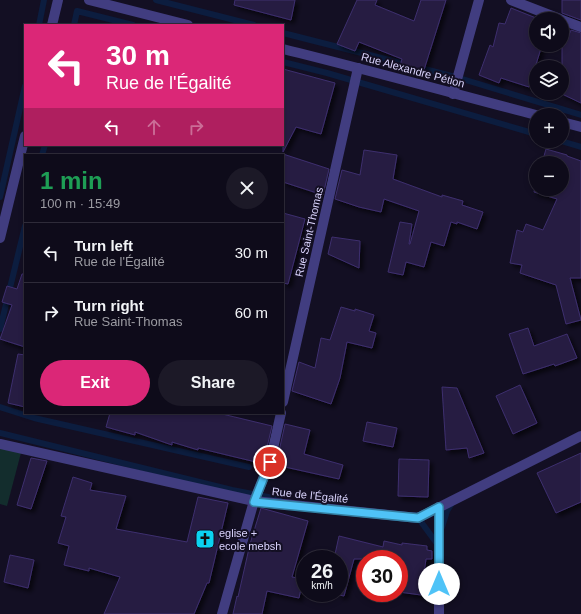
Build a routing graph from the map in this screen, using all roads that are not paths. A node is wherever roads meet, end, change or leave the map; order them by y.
1 (58, 0) edge
2 (89, 0) edge
3 (479, 0) edge
4 (511, 0) edge
5 (541, 12) edge
6 (569, 23) edge
7 (52, 24) edge
8 (184, 24) edge
9 (581, 27) edge
10 (284, 49) edge
11 (358, 68) junction
12 (453, 94) junction
13 (529, 113) edge
14 (569, 124) edge
15 (581, 127) edge
16 (24, 140) edge
17 (0, 238) edge
18 (284, 398) edge
19 (281, 414) edge
20 (581, 436) edge
21 (0, 444) edge
22 (254, 502) junction
23 (439, 507) junction
24 (222, 614) edge
25 (439, 614) edge

1 - 7 street
2 - 8 street
3 - 12 street
4 - 5 street
6 - 9 street
10 - 11 street, Rue Alexandre Pétion
11 - 12 street, Rue Alexandre Pétion
11 - 18 street, Rue Saint-Thomas
12 - 13 street, Rue Alexandre Pétion
14 - 15 street
16 - 17 street
19 - 22 street
20 - 23 street, Rue de l'Égalité
21 - 22 street, Rue de l'Égalité
22 - 23 street, Rue de l'Égalité
22 - 24 street
23 - 25 street

